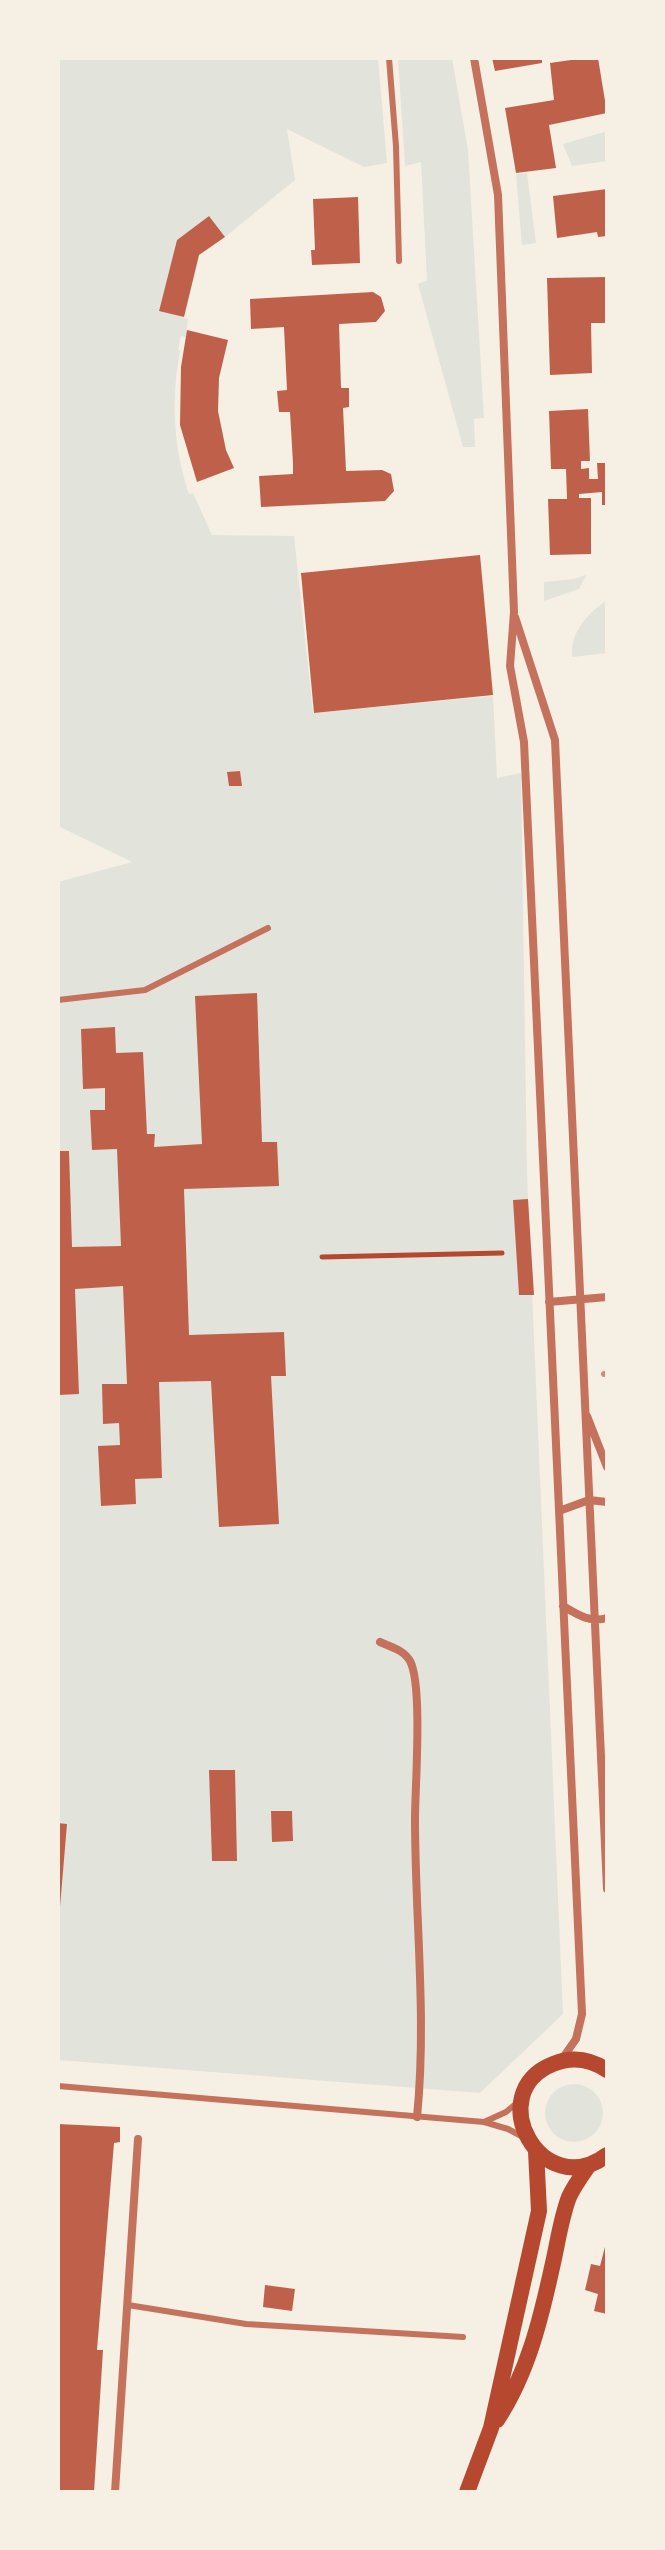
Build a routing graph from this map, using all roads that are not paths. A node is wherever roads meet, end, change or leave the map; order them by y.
1 (389, 58) edge
2 (474, 58) edge
3 (399, 261) dead end
4 (514, 612) junction
5 (268, 928) dead end
6 (58, 1000) edge
7 (607, 1297) edge
8 (581, 1300) junction
9 (549, 1302) junction
10 (585, 1412) junction
11 (607, 1467) edge
12 (589, 1500) junction
13 (607, 1502) edge
14 (559, 1511) junction
15 (563, 1606) junction
16 (607, 1618) edge
17 (596, 1621) junction
18 (380, 1642) dead end
19 (607, 1889) edge
20 (560, 2061) junction
21 (607, 2070) edge
22 (58, 2086) edge
23 (522, 2099) junction
24 (417, 2117) junction
25 (484, 2122) junction
26 (138, 2139) dead end
27 (532, 2146) junction
28 (607, 2155) edge
29 (589, 2165) junction
30 (128, 2305) junction
31 (463, 2337) dead end
32 (491, 2428) junction
33 (115, 2492) edge
34 (467, 2492) edge

1 - 3 lane
2 - 4 street
4 - 8 street
4 - 9 street
5 - 6 lane
7 - 8 street
8 - 9 street
8 - 10 street
9 - 14 street
10 - 11 street
10 - 12 street
12 - 13 street
12 - 14 street
12 - 17 street
14 - 15 street
15 - 17 street
15 - 20 street
16 - 17 street
17 - 19 street
18 - 24 street
20 - 21 main road
20 - 23 main road
22 - 24 lane
23 - 25 lane
23 - 27 main road
24 - 25 lane
25 - 27 lane
26 - 30 street
27 - 29 main road
27 - 32 main road
28 - 29 main road
29 - 32 main road
30 - 31 lane
30 - 33 street
32 - 34 main road

